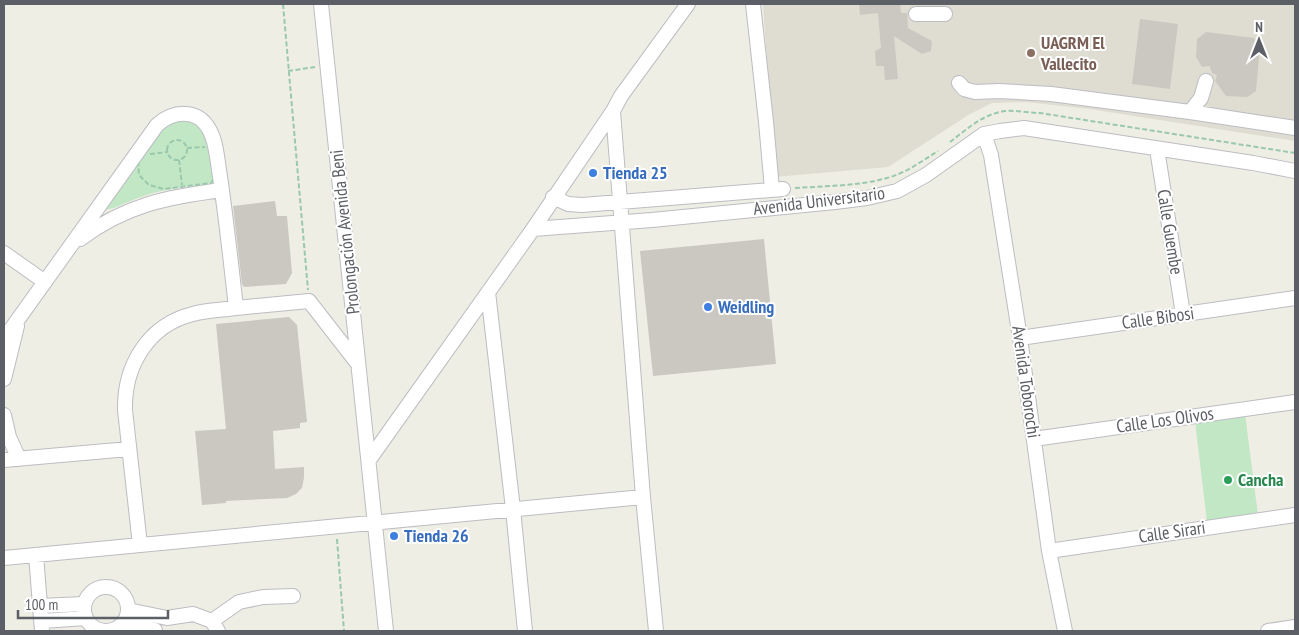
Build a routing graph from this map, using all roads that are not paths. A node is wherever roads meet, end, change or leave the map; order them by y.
1 (321, 4) edge
2 (688, 4) edge
3 (753, 4) edge
4 (916, 14) dead end
5 (945, 14) dead end
6 (1206, 81) dead end
7 (959, 83) dead end
8 (613, 111) junction
9 (1190, 112) junction
10 (1295, 128) edge
11 (984, 134) junction
12 (1157, 149) junction
13 (1295, 173) edge
14 (222, 190) junction
15 (553, 197) junction
16 (619, 203) junction
17 (622, 222) junction
18 (533, 229) junction
19 (69, 247) junction
20 (4, 253) edge
21 (45, 282) junction
22 (488, 292) junction
23 (1295, 298) edge
24 (236, 308) junction
25 (1183, 314) junction
26 (19, 318) junction
27 (1020, 338) junction
28 (4, 339) edge
29 (359, 365) junction
30 (4, 379) edge
31 (1295, 402) edge
32 (4, 415) edge
33 (1034, 439) junction
34 (129, 449) junction
35 (19, 459) junction
36 (4, 460) edge
37 (369, 460) junction
38 (642, 497) junction
39 (514, 509) junction
40 (1295, 516) edge
41 (374, 523) junction
42 (140, 545) junction
43 (1049, 551) junction
44 (36, 555) junction
45 (4, 558) edge
46 (293, 596) dead end
47 (40, 606) junction
48 (85, 611) junction
49 (126, 616) junction
50 (167, 618) junction
51 (42, 626) edge
52 (215, 626) edge
53 (1295, 627) edge
54 (155, 631) edge
55 (386, 631) edge
56 (525, 631) edge
57 (656, 631) edge
58 (1065, 631) edge
59 (1268, 631) edge

1 - 29 street, Prolongación Avenida Beni
2 - 8 street
3 - 16 street
4 - 5 street
6 - 9 street
7 - 9 street
8 - 15 street
8 - 16 street
9 - 10 street
11 - 12 street, Avenida Universitario
11 - 17 street, Avenida Universitario
11 - 27 street, Avenida Toborochi
12 - 13 street, Avenida Universitario
12 - 25 street, Calle Guembe
14 - 19 street
14 - 19 street
14 - 24 street
15 - 16 street
15 - 18 street
16 - 17 street
17 - 18 street, Avenida Universitario
17 - 38 street
18 - 22 street
19 - 21 street
20 - 21 street
21 - 26 street
22 - 37 street
22 - 39 street
23 - 25 street, Calle Bibosi
24 - 29 street
24 - 34 street
25 - 27 street, Calle Bibosi
26 - 28 street
26 - 30 street
27 - 33 street, Avenida Toborochi
29 - 37 street, Prolongación Avenida Beni
31 - 33 street, Calle Los Olivos
32 - 35 street
33 - 43 street, Avenida Toborochi
34 - 35 street
34 - 42 street
35 - 36 street
37 - 41 street, Prolongación Avenida Beni
38 - 39 street
38 - 57 street
39 - 41 street
39 - 56 street
40 - 43 street, Calle Sirari
41 - 42 street
41 - 55 street
42 - 44 street
43 - 58 street, Avenida Toborochi
44 - 45 street
44 - 47 street
46 - 52 street
47 - 48 street
47 - 51 street
48 - 49 street
48 - 49 street
48 - 51 street
49 - 50 street
49 - 54 street
50 - 52 street
50 - 54 street
53 - 59 street

